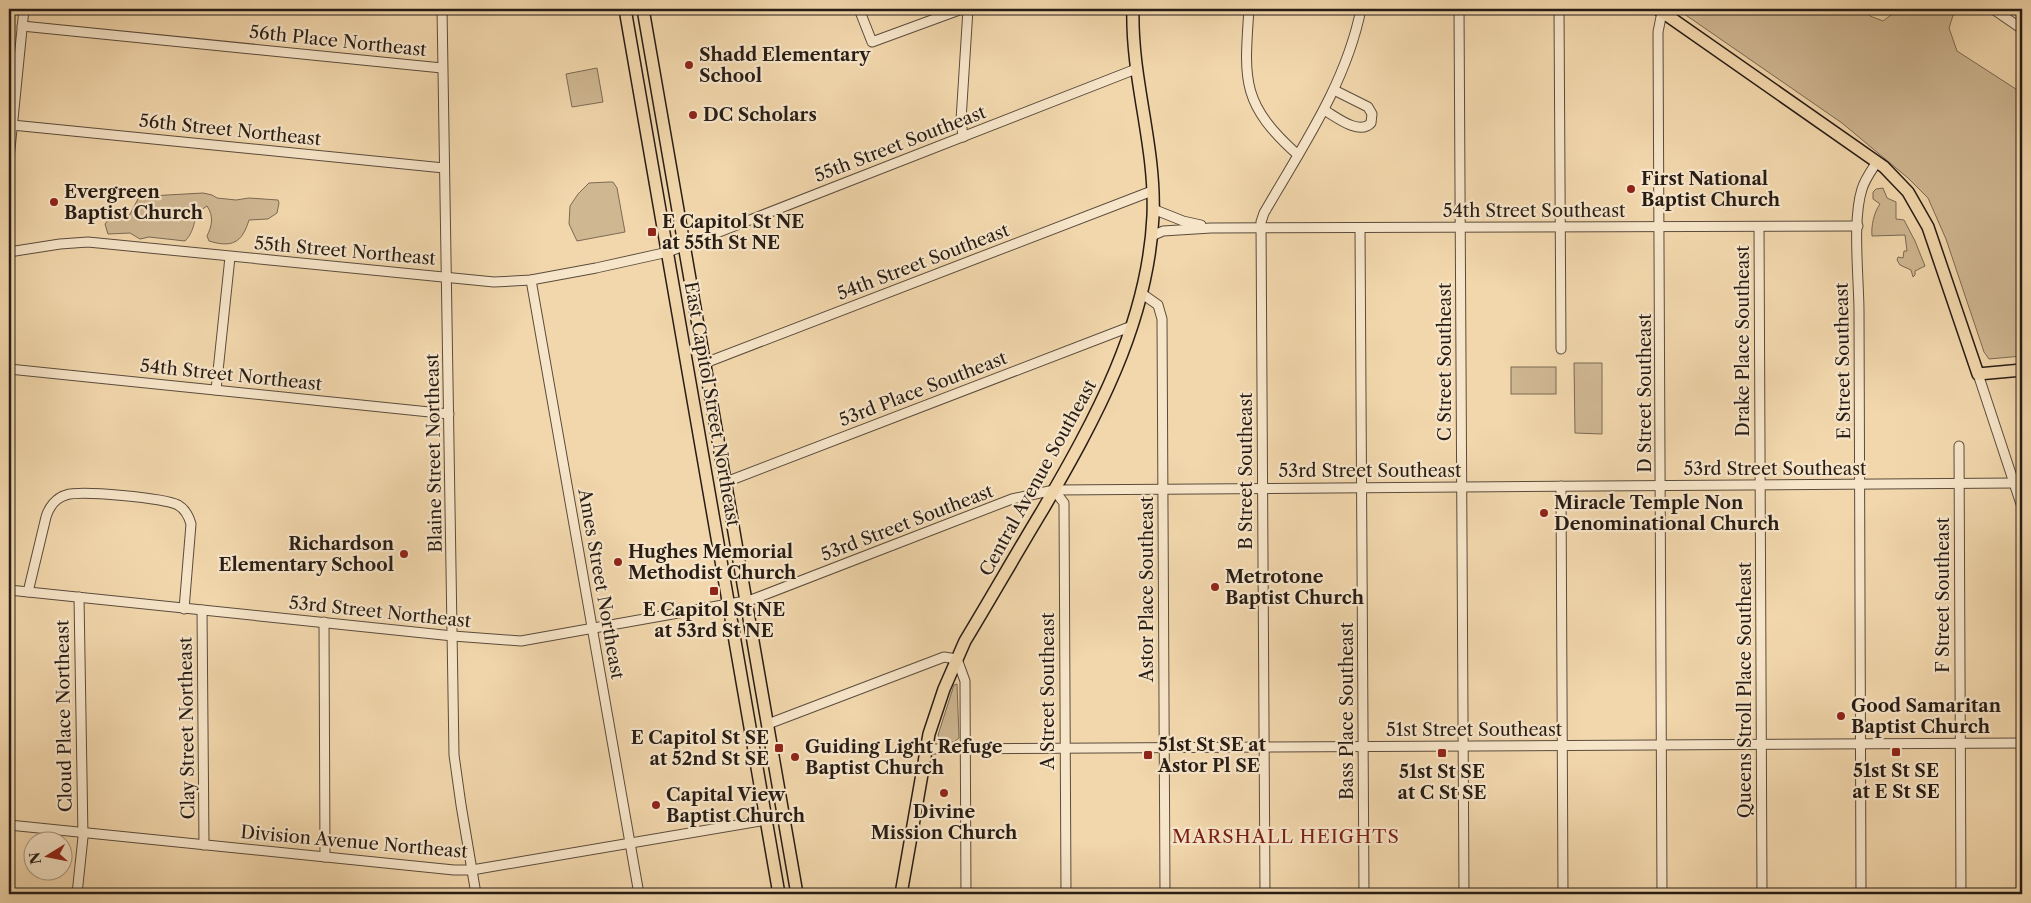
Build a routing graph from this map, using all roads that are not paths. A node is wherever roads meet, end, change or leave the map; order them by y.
1 (24, 9) edge
2 (442, 9) edge
3 (625, 9) edge
4 (643, 9) edge
5 (859, 9) edge
6 (962, 9) edge
7 (968, 9) edge
8 (1133, 9) edge
9 (1249, 9) edge
10 (1361, 9) edge
11 (1459, 9) edge
12 (1559, 9) edge
13 (1993, 9) edge
14 (1660, 10) edge
15 (22, 26) junction
16 (2022, 29) edge
17 (442, 68) junction
18 (1136, 69) junction
19 (1334, 90) junction
20 (1324, 110) junction
21 (12, 125) junction
22 (963, 137) junction
23 (1298, 155) junction
24 (9, 159) edge
25 (1881, 165) junction
26 (444, 168) junction
27 (1152, 191) junction
28 (1153, 209) junction
29 (1759, 226) junction
30 (1858, 226) junction
31 (1559, 227) junction
32 (1661, 227) junction
33 (1211, 228) junction
34 (1261, 228) junction
35 (1360, 228) junction
36 (1460, 228) junction
37 (1152, 236) junction
38 (676, 248) junction
39 (9, 252) edge
40 (230, 256) junction
41 (446, 277) junction
42 (531, 280) junction
43 (1141, 293) junction
44 (1132, 326) junction
45 (1561, 349) dead end
46 (705, 363) junction
47 (9, 369) edge
48 (2022, 370) edge
49 (1978, 374) junction
50 (216, 390) junction
51 (449, 414) junction
52 (1959, 446) dead end
53 (726, 482) junction
54 (2014, 483) junction
55 (1860, 484) junction
56 (1960, 484) junction
57 (1761, 485) junction
58 (1462, 486) junction
59 (1561, 486) junction
60 (1661, 486) junction
61 (1362, 487) junction
62 (1163, 488) junction
63 (1263, 488) junction
64 (1054, 490) junction
65 (2022, 508) edge
66 (9, 590) edge
67 (28, 592) junction
68 (79, 597) junction
69 (746, 602) junction
70 (729, 605) junction
71 (184, 608) junction
72 (202, 610) junction
73 (324, 622) junction
74 (592, 629) junction
75 (453, 636) junction
76 (957, 659) junction
77 (768, 724) junction
78 (1960, 743) junction
79 (2022, 743) edge
80 (1761, 744) junction
81 (1861, 744) junction
82 (1562, 745) junction
83 (1662, 745) junction
84 (1363, 746) junction
85 (1463, 746) junction
86 (1164, 747) junction
87 (1264, 747) junction
88 (965, 748) junction
89 (1065, 748) junction
90 (926, 749) junction
91 (784, 817) junction
92 (766, 819) junction
93 (9, 826) edge
94 (82, 833) junction
95 (630, 842) junction
96 (204, 845) junction
97 (325, 858) junction
98 (472, 870) junction
99 (475, 890) edge
100 (77, 894) edge
101 (468, 894) edge
102 (639, 894) edge
103 (780, 894) edge
104 (797, 894) edge
105 (901, 894) edge
106 (966, 894) edge
107 (1066, 894) edge
108 (1165, 894) edge
109 (1265, 894) edge
110 (1364, 894) edge
111 (1464, 894) edge
112 (1563, 894) edge
113 (1662, 894) edge
114 (1762, 894) edge
115 (1861, 894) edge
116 (1961, 894) edge

1 - 15 street
2 - 17 street, Blaine Street Northeast
3 - 38 main road, East Capitol Street Northeast
4 - 38 main road
5 - 6 street
7 - 22 street
8 - 18 main road, Central Avenue Southeast
9 - 23 street
10 - 19 street
11 - 36 street, C Street Southeast
12 - 31 street
13 - 16 street
14 - 25 main road
14 - 32 street, D Street Southeast
15 - 17 street, 56th Place Northeast
15 - 21 street
17 - 26 street, Blaine Street Northeast
18 - 22 street, 55th Street Southeast
18 - 27 main road, Central Avenue Southeast
19 - 20 street
19 - 20 street
20 - 23 street
21 - 24 street
21 - 26 street, 56th Street Northeast
22 - 38 street, 55th Street Southeast
23 - 34 street
25 - 30 street, E Street Southeast
25 - 49 main road
26 - 41 street, Blaine Street Northeast
27 - 28 main road, Central Avenue Southeast
27 - 46 street, 54th Street Southeast
28 - 33 street, 54th Street Southeast
28 - 37 main road, Central Avenue Southeast
29 - 30 street, 54th Street Southeast
29 - 32 street, 54th Street Southeast
29 - 57 street, Drake Place Southeast
30 - 55 street, E Street Southeast
31 - 32 street, 54th Street Southeast
31 - 36 street, 54th Street Southeast
31 - 45 street
32 - 60 street, D Street Southeast
33 - 34 street, 54th Street Southeast
33 - 37 street, 54th Street Southeast
34 - 35 street, 54th Street Southeast
34 - 63 street, B Street Southeast
35 - 36 street, 54th Street Southeast
35 - 61 street, Bass Place Southeast
36 - 58 street, C Street Southeast
37 - 43 main road, Central Avenue Southeast
38 - 42 street, 55th Street Northeast
38 - 46 main road
38 - 70 main road, East Capitol Street Northeast
39 - 40 street, 55th Street Northeast
40 - 41 street, 55th Street Northeast
40 - 50 street
41 - 42 street, 55th Street Northeast
41 - 51 street, Blaine Street Northeast
42 - 74 street, Ames Street Northeast
43 - 44 main road, Central Avenue Southeast
43 - 62 street, Astor Place Southeast
44 - 53 street, 53rd Place Southeast
44 - 64 main road, Central Avenue Southeast
46 - 53 main road
47 - 50 street, 54th Street Northeast
48 - 49 main road
49 - 54 street
50 - 51 street, 54th Street Northeast
51 - 75 street, Blaine Street Northeast
52 - 56 street, F Street Southeast
53 - 69 main road
54 - 56 street, 53rd Street Southeast
54 - 65 street
55 - 56 street, 53rd Street Southeast
55 - 57 street, 53rd Street Southeast
55 - 81 street, E Street Southeast
56 - 78 street, F Street Southeast
57 - 60 street, 53rd Street Southeast
57 - 80 street, Queens Stroll Place Southeast
58 - 59 street, 53rd Street Southeast
58 - 61 street, 53rd Street Southeast
58 - 85 street, C Street Southeast
59 - 60 street, 53rd Street Southeast
59 - 82 street
60 - 83 street, D Street Southeast
61 - 63 street, 53rd Street Southeast
61 - 84 street, Bass Place Southeast
62 - 63 street, 53rd Street Southeast
62 - 64 street, 53rd Street Southeast
62 - 86 street, Astor Place Southeast
63 - 87 street, B Street Southeast
64 - 69 street, 53rd Street Southeast
64 - 76 main road, Central Avenue Southeast
64 - 89 street, A Street Southeast
66 - 67 street, 53rd Street Northeast
67 - 68 street, 53rd Street Northeast
67 - 71 street
68 - 71 street, 53rd Street Northeast
68 - 94 street, Cloud Place Northeast
69 - 70 street, 53rd Street Northeast
69 - 77 main road
70 - 74 street, 53rd Street Northeast
70 - 92 main road, East Capitol Street Northeast
71 - 72 street, 53rd Street Northeast
72 - 73 street, 53rd Street Northeast
72 - 96 street, Clay Street Northeast
73 - 75 street, 53rd Street Northeast
73 - 97 street
74 - 75 street, 53rd Street Northeast
74 - 95 street, Ames Street Northeast
75 - 98 street, Blaine Street Northeast
76 - 77 street
76 - 88 street
76 - 90 main road, Central Avenue Southeast
77 - 91 main road
78 - 79 street, 51st Street Southeast
78 - 81 street, 51st Street Southeast
78 - 116 street, F Street Southeast
80 - 81 street, 51st Street Southeast
80 - 83 street, 51st Street Southeast
80 - 114 street, Queens Stroll Place Southeast
81 - 115 street, E Street Southeast
82 - 83 street, 51st Street Southeast
82 - 85 street, 51st Street Southeast
82 - 112 street
83 - 113 street, D Street Southeast
84 - 85 street, 51st Street Southeast
84 - 87 street, 51st Street Southeast
84 - 110 street, Bass Place Southeast
85 - 111 street, C Street Southeast
86 - 87 street, 51st Street Southeast
86 - 89 street, 51st Street Southeast
86 - 108 street, Astor Place Southeast
87 - 109 street, B Street Southeast
88 - 89 street, 51st Street Southeast
88 - 90 street, 51st Street Southeast
88 - 106 street
89 - 107 street, A Street Southeast
90 - 105 main road, Central Avenue Southeast
91 - 92 street, Division Avenue Northeast
91 - 104 main road
92 - 95 street, Division Avenue Northeast
92 - 103 main road, East Capitol Street Northeast
93 - 94 street, Division Avenue Northeast
94 - 96 street, Division Avenue Northeast
94 - 100 street, Cloud Place Northeast
95 - 98 street, Division Avenue Northeast
95 - 102 street, Ames Street Northeast
96 - 97 street, Division Avenue Northeast
97 - 98 street, Division Avenue Northeast
98 - 99 street, Blaine Street Northeast
99 - 101 street

